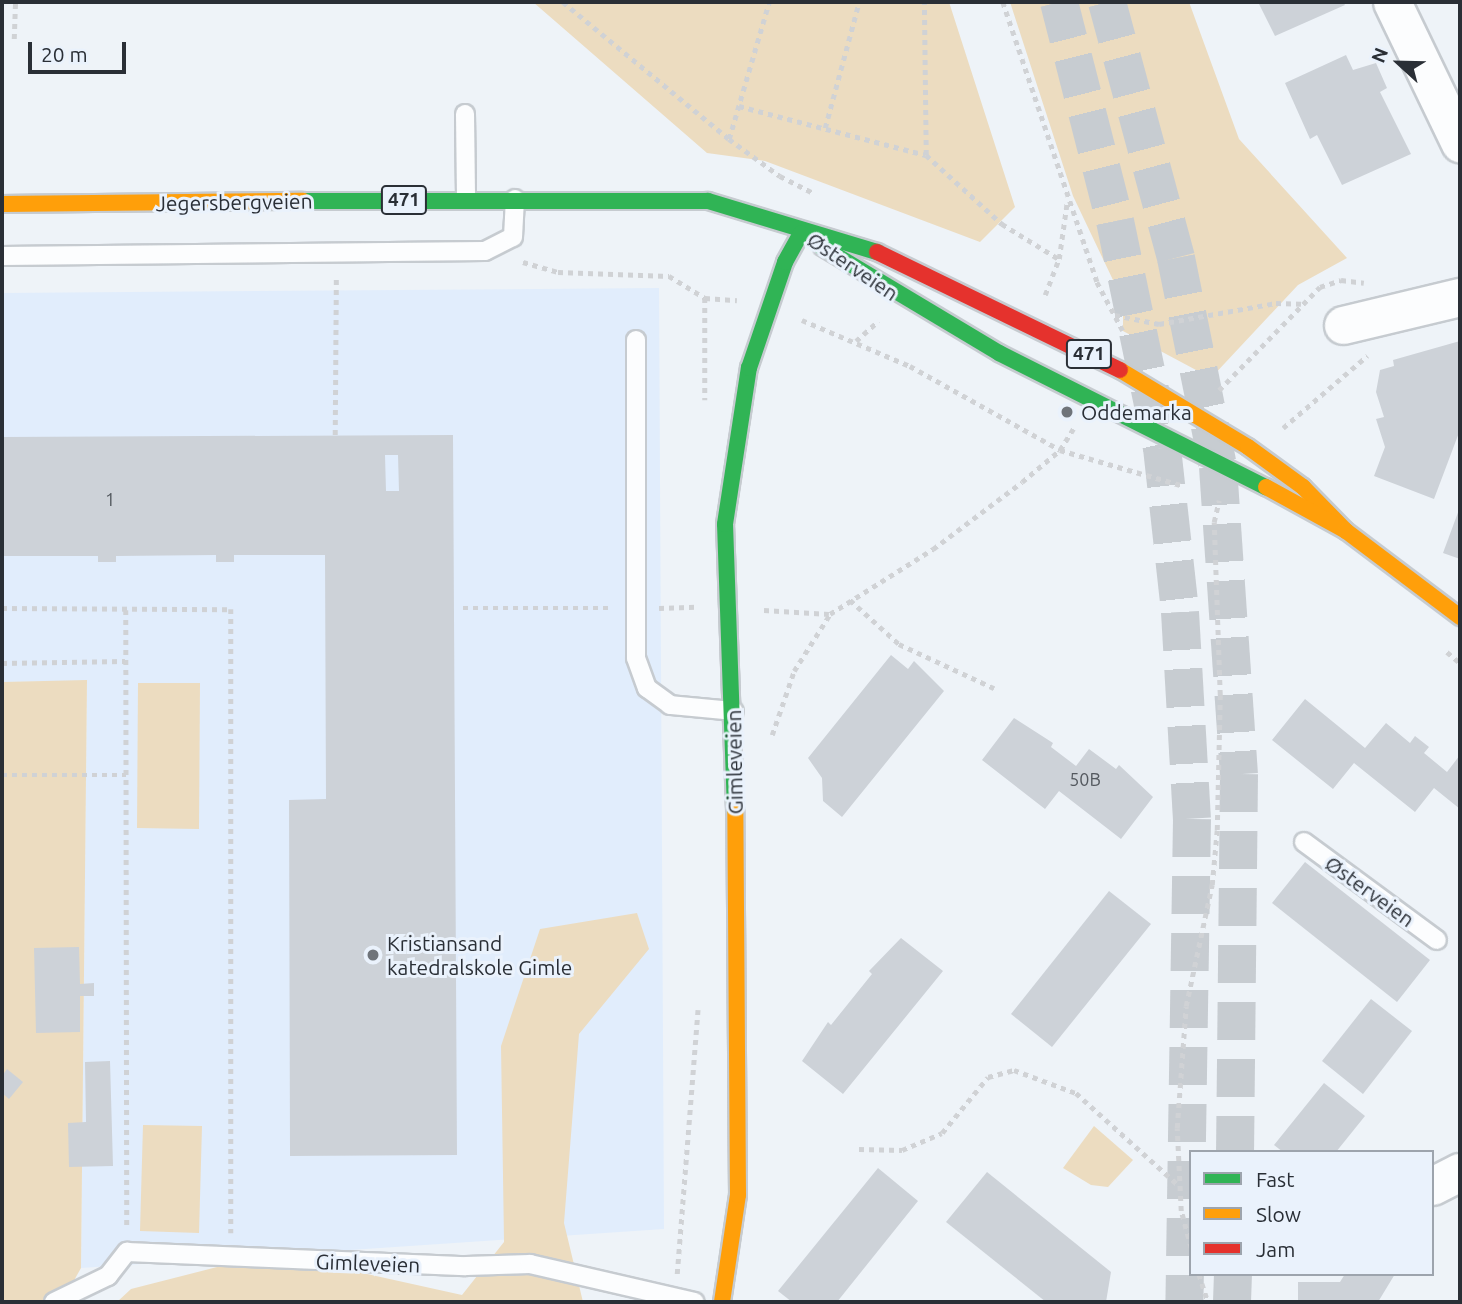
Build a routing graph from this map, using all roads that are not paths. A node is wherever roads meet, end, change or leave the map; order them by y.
1 (1392, 2) edge
2 (464, 114) dead end
3 (1460, 143) edge
4 (515, 199) junction
5 (466, 200) junction
6 (2, 204) edge
7 (801, 233) junction
8 (2, 256) edge
9 (1460, 297) edge
10 (1343, 325) dead end
11 (636, 340) dead end
12 (1346, 531) junction
13 (1460, 617) edge
14 (734, 711) junction
15 (1304, 842) dead end
16 (1437, 940) dead end
17 (1460, 1172) edge
18 (1434, 1185) edge
19 (54, 1302) edge
20 (695, 1302) edge
21 (722, 1302) edge

1 - 3 street
2 - 5 lane
4 - 5 main road, Jegersbergveien / 471
4 - 7 main road, Jegersbergveien / 471
4 - 8 lane
5 - 6 main road, Jegersbergveien / 471
7 - 12 main road, Østerveien / 471
7 - 12 main road, Østerveien / 471
7 - 14 main road, Gimleveien
9 - 10 street
11 - 14 lane
12 - 13 main road, Østerveien / 471
14 - 21 main road, Gimleveien
15 - 16 lane, Østerveien
17 - 18 street
19 - 20 lane, Gimleveien

